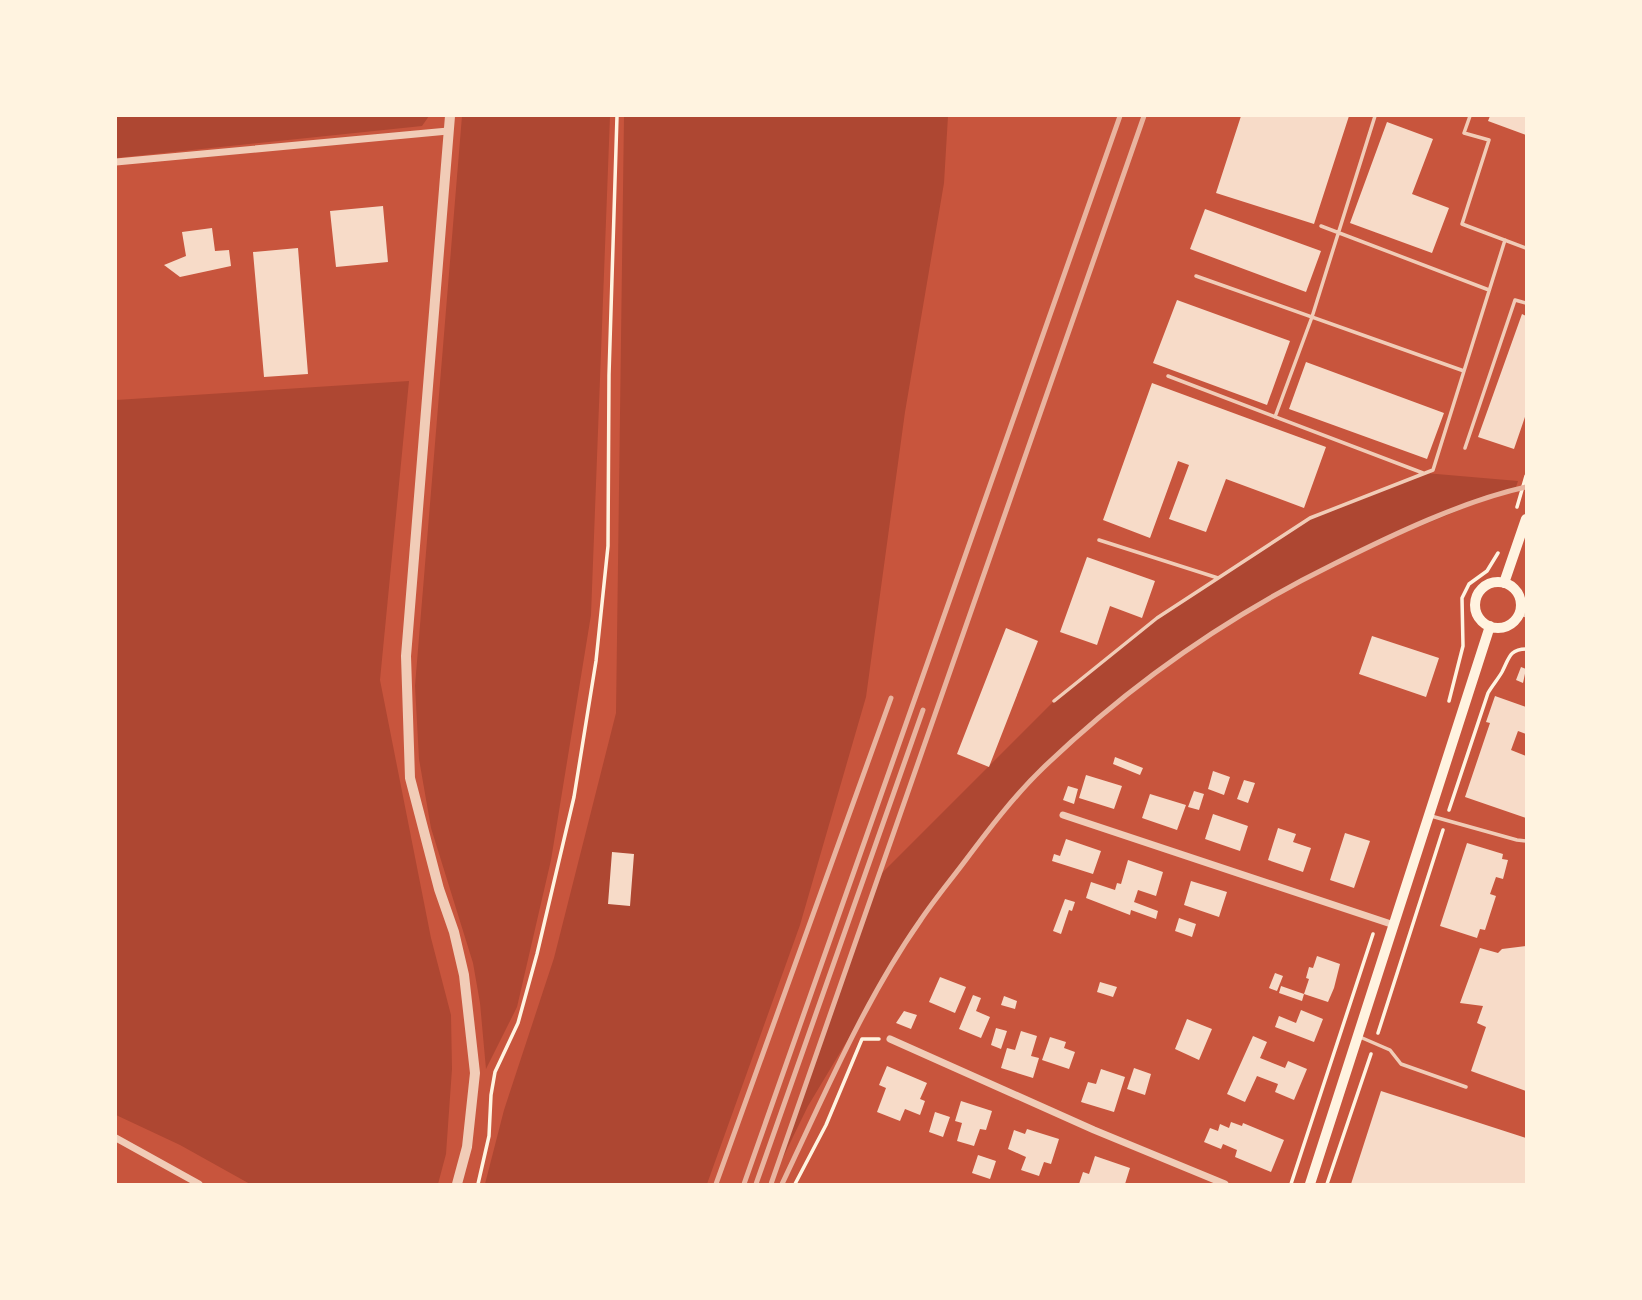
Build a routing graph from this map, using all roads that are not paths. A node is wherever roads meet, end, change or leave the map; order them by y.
1 (450, 116) edge
2 (1375, 116) edge
3 (1470, 116) edge
4 (448, 131) junction
5 (116, 162) edge
6 (1321, 226) dead end
7 (1339, 233) junction
8 (1505, 240) junction
9 (1527, 248) edge
10 (1196, 276) dead end
11 (1489, 290) junction
12 (1527, 303) edge
13 (1312, 317) junction
14 (1464, 371) junction
15 (1168, 376) dead end
16 (1275, 417) junction
17 (1465, 448) dead end
18 (1425, 473) junction
19 (1527, 519) edge
20 (1099, 540) dead end
21 (1218, 578) junction
22 (1504, 583) junction
23 (1523, 613) edge
24 (1490, 626) junction
25 (1054, 701) dead end
26 (1063, 815) dead end
27 (1429, 816) junction
28 (1527, 841) edge
29 (1394, 925) junction
30 (1358, 1037) junction
31 (890, 1039) road end
32 (1466, 1087) dead end
33 (116, 1138) edge
34 (199, 1185) edge
35 (457, 1185) edge
36 (1225, 1185) edge
37 (1310, 1185) edge

1 - 4 street
2 - 7 lane
3 - 8 lane
4 - 5 street
4 - 35 street
6 - 7 lane
7 - 11 lane
7 - 13 lane
8 - 9 lane
8 - 11 lane
10 - 13 lane
11 - 14 lane
12 - 17 lane
13 - 14 lane
13 - 16 lane
14 - 18 lane
15 - 16 lane
16 - 18 lane
18 - 21 lane
19 - 22 main road
20 - 21 lane
21 - 25 lane
22 - 23 main road
22 - 24 main road
23 - 24 main road
24 - 27 main road
26 - 29 street
27 - 28 lane
27 - 29 main road
29 - 30 main road
30 - 32 lane
30 - 37 main road
31 - 36 street
33 - 34 street

